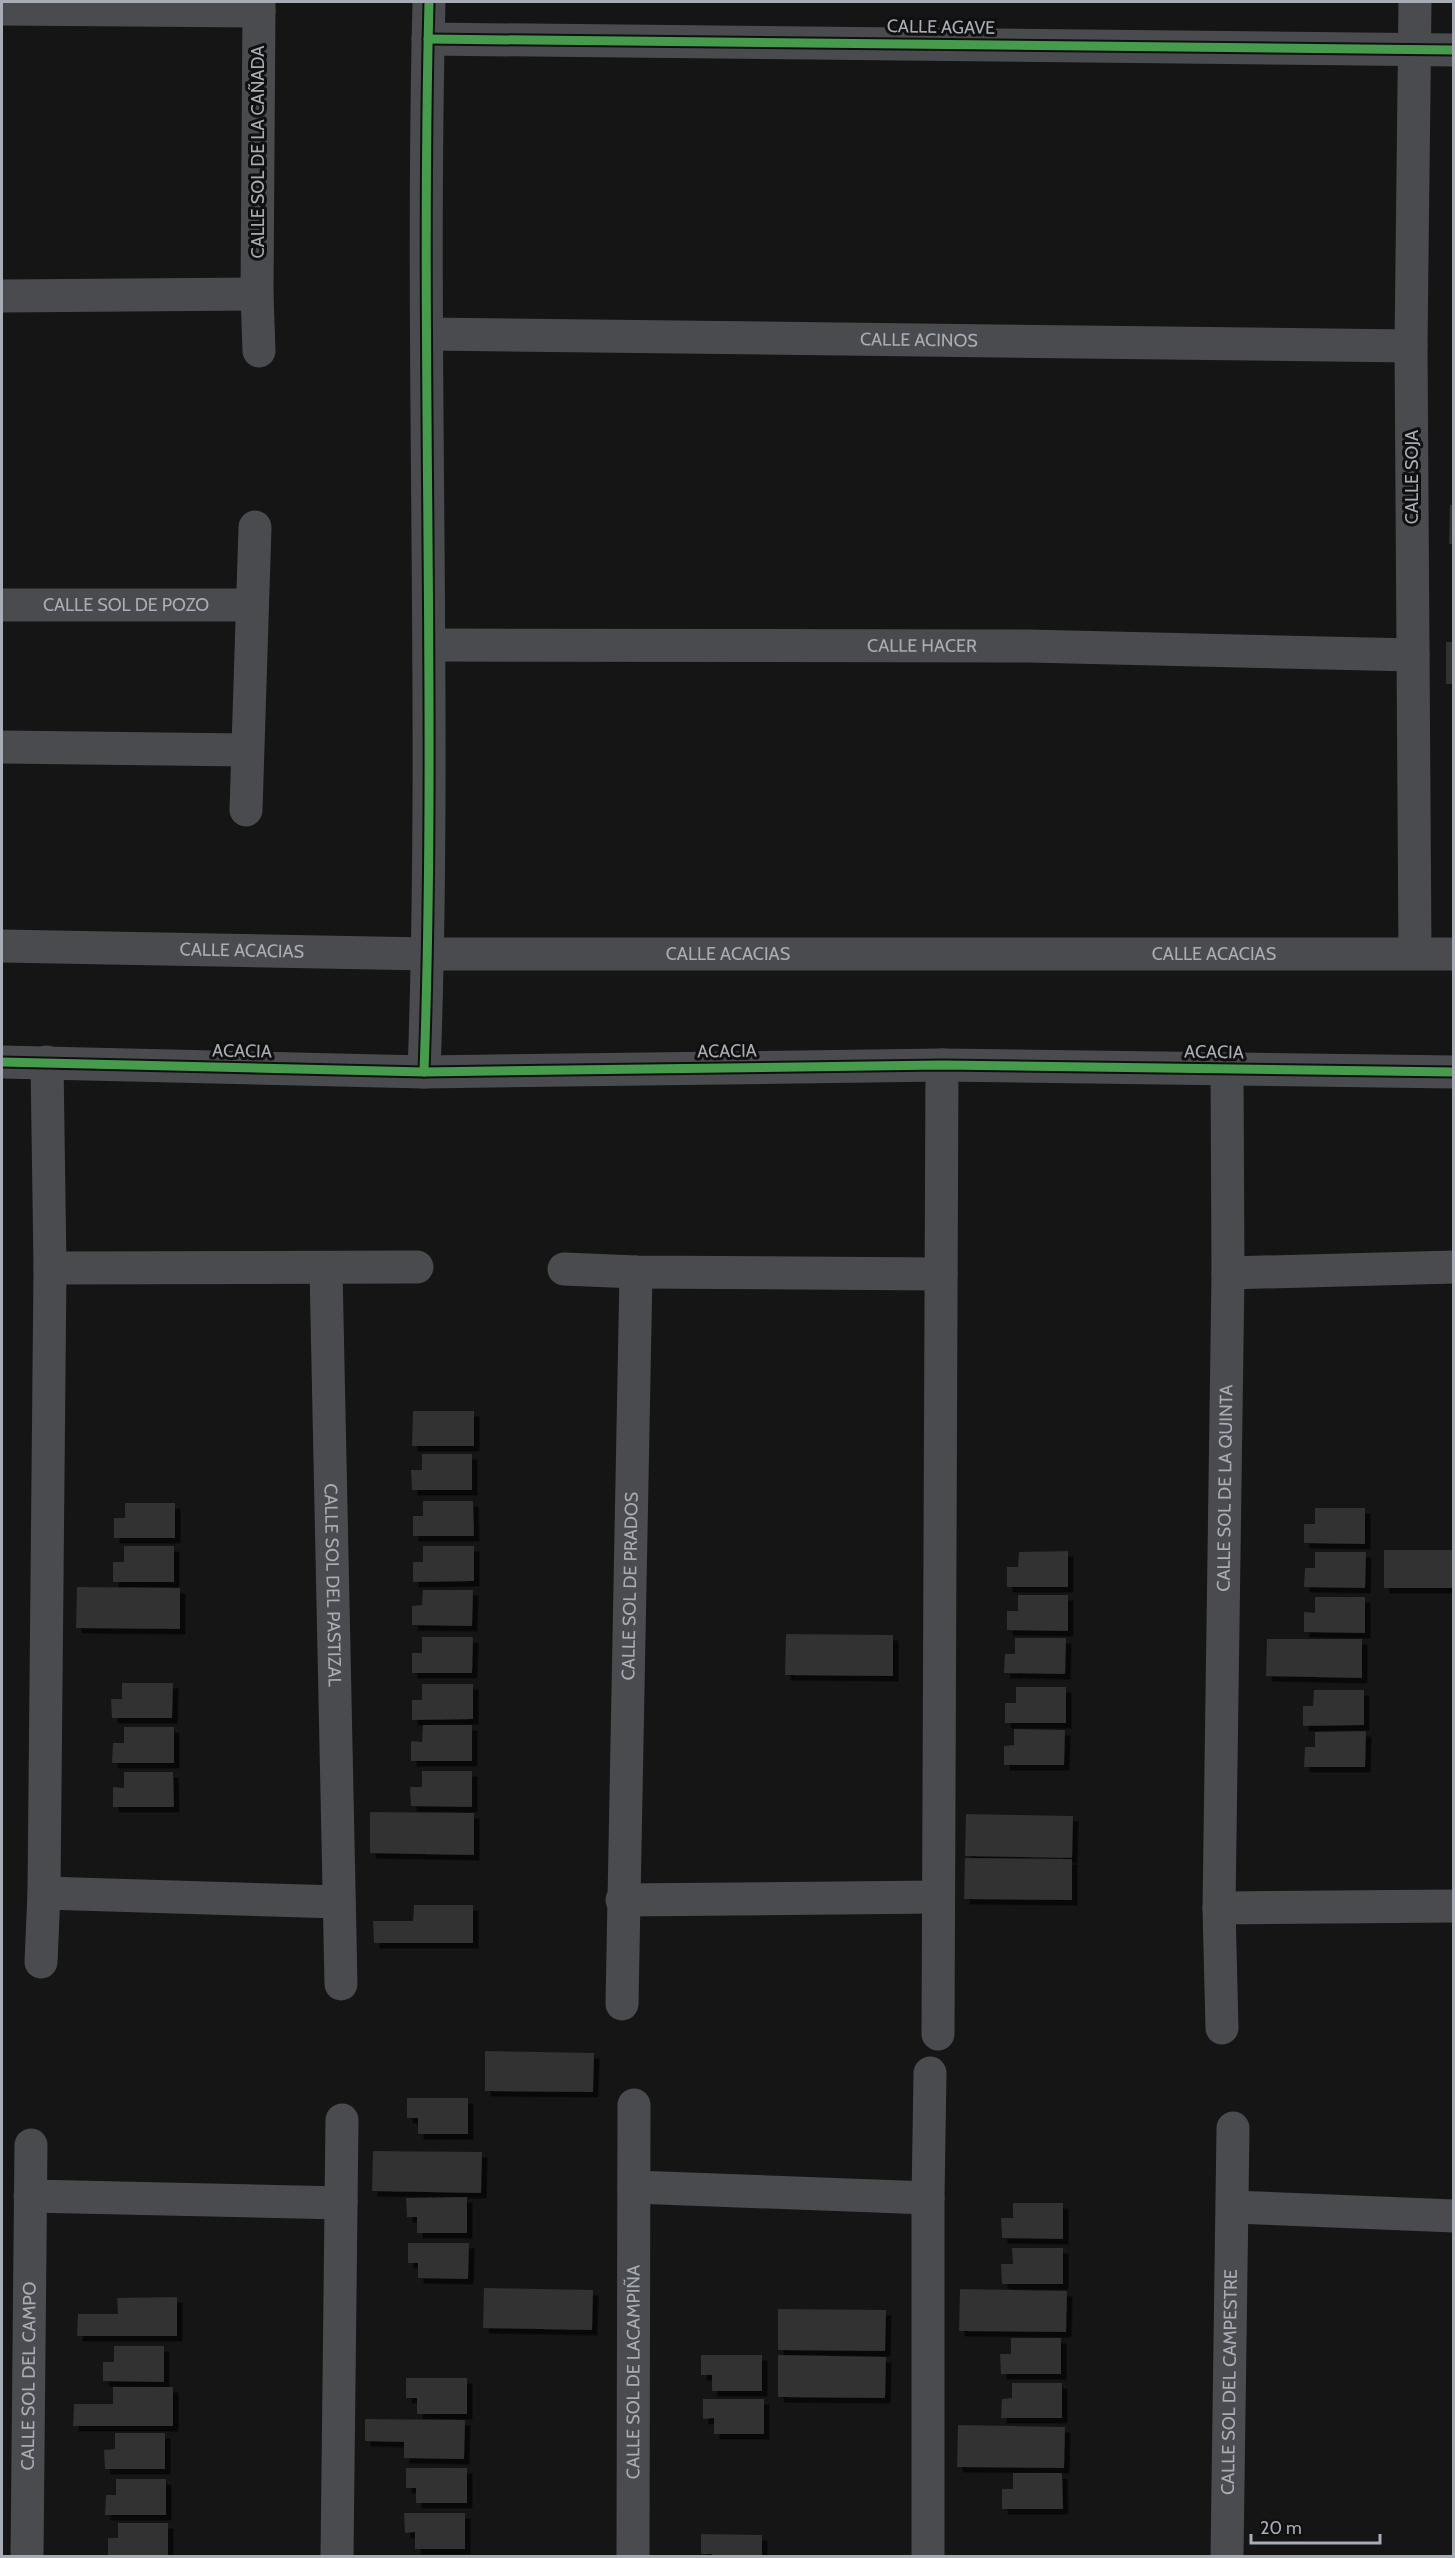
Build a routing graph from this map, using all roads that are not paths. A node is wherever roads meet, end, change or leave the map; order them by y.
1 (429, 2) edge
2 (1416, 2) edge
3 (259, 6) edge
4 (2, 9) edge
5 (428, 39) junction
6 (1415, 49) junction
7 (1454, 50) edge
8 (257, 294) junction
9 (2, 296) edge
10 (428, 334) junction
11 (1411, 346) junction
12 (259, 351) dead end
13 (255, 527) dead end
14 (2, 605) edge
15 (252, 605) junction
16 (430, 645) junction
17 (1413, 655) junction
18 (2, 747) edge
19 (247, 750) junction
20 (246, 810) dead end
21 (2, 946) edge
22 (1415, 953) junction
23 (428, 954) junction
24 (1454, 954) edge
25 (2, 1062) edge
26 (47, 1062) junction
27 (942, 1065) junction
28 (1227, 1069) junction
29 (424, 1072) junction
30 (1454, 1072) edge
31 (1454, 1266) edge
32 (417, 1267) dead end
33 (50, 1268) junction
34 (326, 1269) junction
35 (564, 1269) dead end
36 (636, 1272) junction
37 (1228, 1273) junction
38 (940, 1274) junction
39 (44, 1893) junction
40 (937, 1897) junction
41 (622, 1900) junction
42 (339, 1902) junction
43 (1454, 1906) edge
44 (1220, 1908) junction
45 (41, 1962) dead end
46 (341, 1984) dead end
47 (622, 2004) dead end
48 (1222, 2028) dead end
49 (938, 2034) dead end
50 (930, 2073) dead end
51 (634, 2104) dead end
52 (342, 2120) dead end
53 (1233, 2128) dead end
54 (31, 2145) dead end
55 (634, 2187) junction
56 (30, 2196) junction
57 (928, 2198) junction
58 (341, 2203) junction
59 (1233, 2207) junction
60 (1454, 2216) edge
61 (27, 2556) edge
62 (338, 2556) edge
63 (633, 2556) edge
64 (928, 2556) edge
65 (1227, 2556) edge

1 - 5 street
2 - 6 street, CALLE SOJA
3 - 4 street, CALLE SOL DE LA CAÑADA
3 - 8 street, CALLE SOL DE LA CAÑADA
5 - 6 street, CALLE AGAVE
5 - 10 street
6 - 7 street, CALLE AGAVE
6 - 11 street, CALLE SOJA
8 - 9 street
8 - 12 street, CALLE SOL DE LA CAÑADA
10 - 11 street, CALLE ACINOS
10 - 16 street
11 - 17 street, CALLE SOJA
13 - 15 street
14 - 15 street, CALLE SOL DE POZO
15 - 19 street
16 - 17 street, CALLE HACER
16 - 23 street
17 - 22 street, CALLE SOJA
18 - 19 street
19 - 20 street
21 - 23 street, CALLE ACACIAS
22 - 23 street, CALLE ACACIAS
22 - 24 street, CALLE ACACIAS
23 - 29 street
25 - 26 street, ACACIA
26 - 29 street, ACACIA
26 - 33 street
27 - 28 street, ACACIA
27 - 29 street, ACACIA
27 - 38 street
28 - 30 street, ACACIA
28 - 37 street, CALLE SOL DE LA QUINTA
31 - 37 street
32 - 34 street
33 - 34 street
33 - 39 street
34 - 42 street, CALLE SOL DEL PASTIZAL
35 - 36 street
36 - 38 street
36 - 41 street, CALLE SOL DE PRADOS
37 - 44 street, CALLE SOL DE LA QUINTA
38 - 40 street
39 - 42 street
39 - 45 street
40 - 41 street
40 - 49 street
41 - 47 street, CALLE SOL DE PRADOS
42 - 46 street, CALLE SOL DEL PASTIZAL
43 - 44 street
44 - 48 street, CALLE SOL DE LA QUINTA
50 - 57 street
51 - 55 street, CALLE SOL DE LACAMPIÑA
52 - 58 street
53 - 59 street, CALLE SOL DEL CAMPESTRE
54 - 56 street, CALLE SOL DEL CAMPO
55 - 57 street
55 - 63 street, CALLE SOL DE LACAMPIÑA
56 - 58 street
56 - 61 street, CALLE SOL DEL CAMPO
57 - 64 street
58 - 62 street
59 - 60 street
59 - 65 street, CALLE SOL DEL CAMPESTRE

